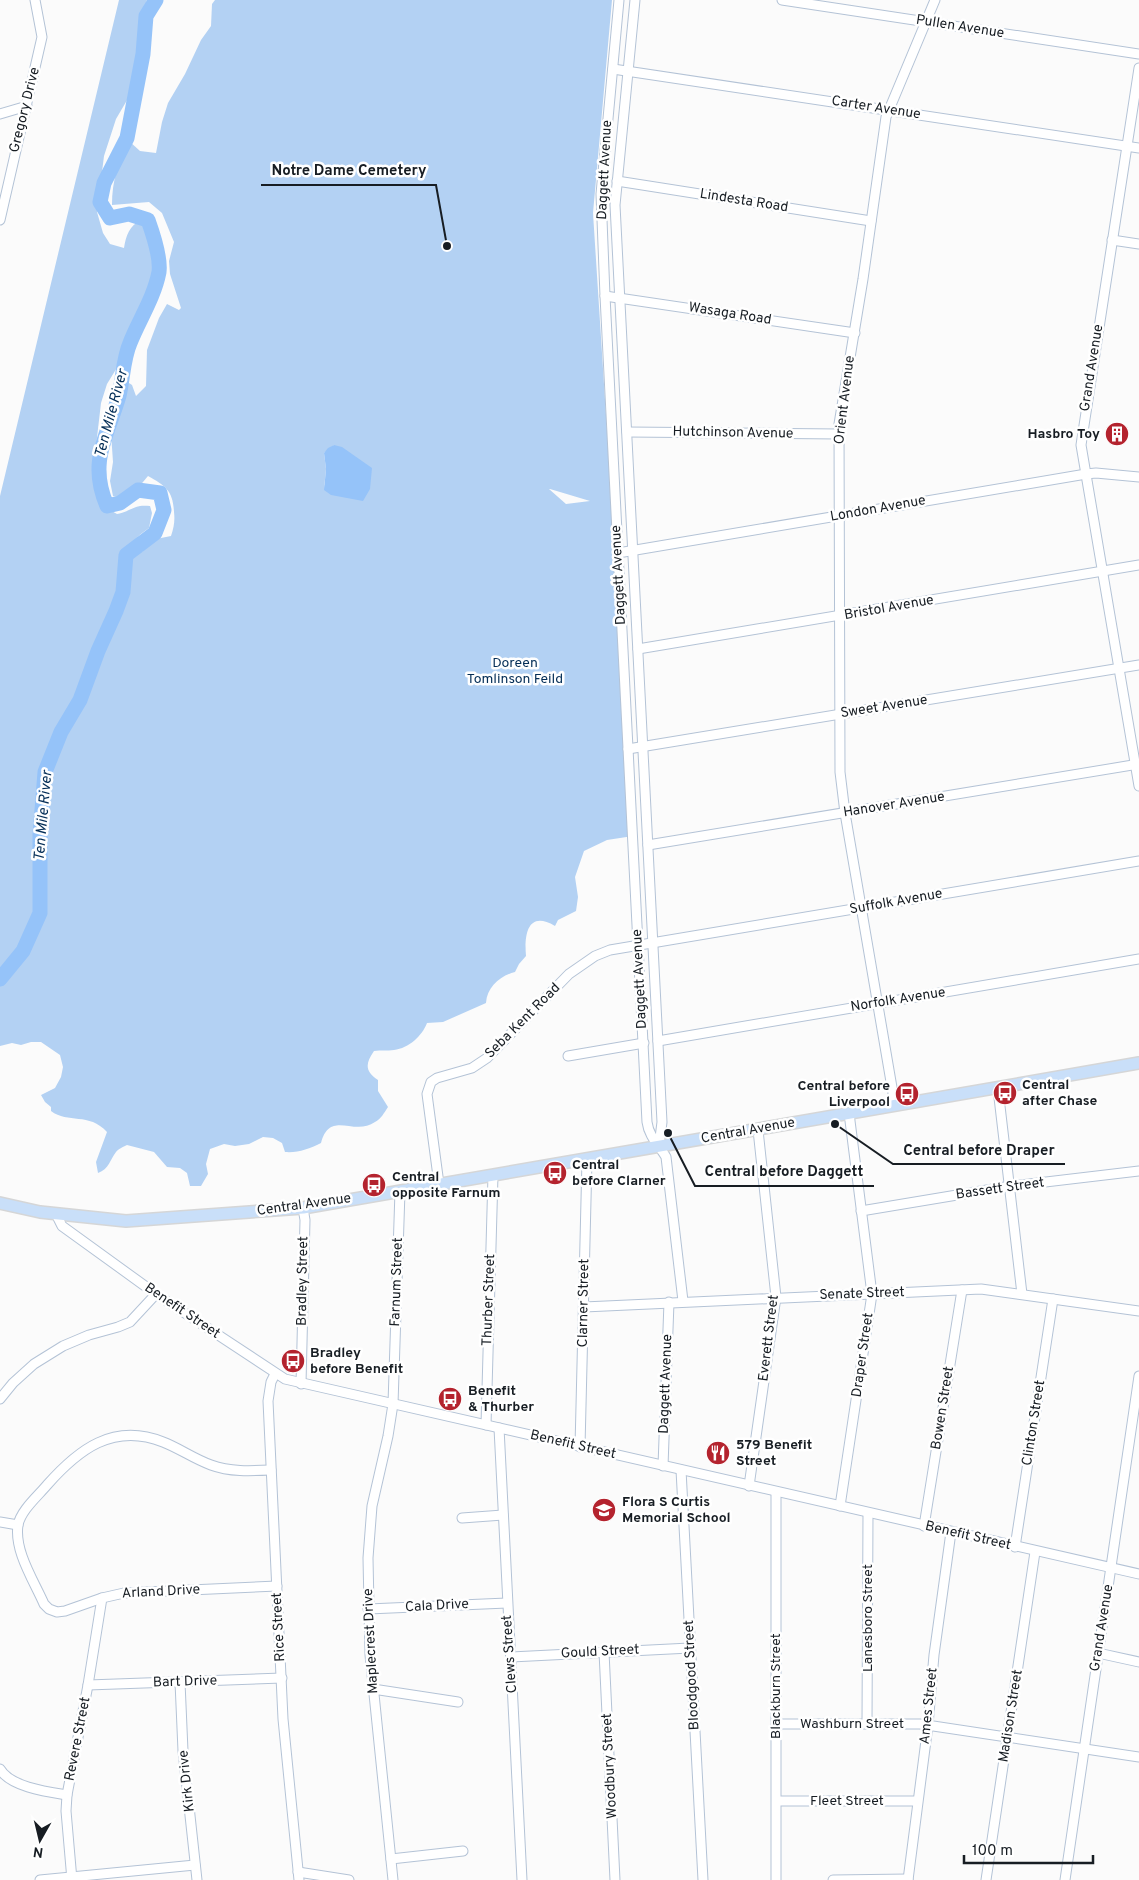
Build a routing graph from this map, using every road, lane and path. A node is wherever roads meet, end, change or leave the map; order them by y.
1 (35, 0) edge
2 (619, 0) edge
3 (635, 0) edge
4 (782, 0) edge
5 (935, 0) edge
6 (926, 22) junction
7 (1139, 54) edge
8 (1139, 68) edge
9 (613, 69) junction
10 (627, 71) junction
11 (27, 106) junction
12 (888, 110) junction
13 (0, 114) edge
14 (1126, 146) junction
15 (1139, 148) edge
16 (617, 181) junction
17 (0, 220) edge
18 (871, 222) junction
19 (1112, 240) junction
20 (1139, 244) edge
21 (604, 296) junction
22 (620, 298) junction
23 (855, 333) junction
24 (627, 432) junction
25 (839, 434) junction
26 (1086, 474) junction
27 (1139, 477) edge
28 (839, 515) junction
29 (634, 550) junction
30 (618, 553) junction
31 (1139, 565) edge
32 (1102, 571) junction
33 (839, 616) junction
34 (638, 649) junction
35 (1139, 665) edge
36 (1118, 668) junction
37 (839, 714) junction
38 (644, 747) junction
39 (628, 749) junction
40 (1137, 764) edge
41 (1139, 786) edge
42 (845, 813) junction
43 (648, 845) junction
44 (1139, 861) edge
45 (862, 908) junction
46 (653, 943) junction
47 (638, 946) junction
48 (1139, 960) edge
49 (879, 1003) junction
50 (658, 1041) junction
51 (644, 1043) junction
52 (568, 1056) dead end
53 (1139, 1063) edge
54 (998, 1089) junction
55 (895, 1105) junction
56 (849, 1113) junction
57 (758, 1130) junction
58 (659, 1146) junction
59 (587, 1159) junction
60 (1139, 1171) edge
61 (493, 1175) junction
62 (439, 1184) junction
63 (1011, 1186) junction
64 (400, 1191) junction
65 (0, 1203) edge
66 (303, 1208) junction
67 (861, 1211) junction
68 (56, 1214) junction
69 (962, 1290) junction
70 (156, 1294) junction
71 (872, 1294) junction
72 (1022, 1294) junction
73 (776, 1298) junction
74 (1052, 1299) junction
75 (683, 1301) junction
76 (669, 1302) junction
77 (584, 1307) junction
78 (1139, 1311) edge
79 (275, 1374) junction
80 (1139, 1376) edge
81 (301, 1384) junction
82 (0, 1399) edge
83 (392, 1404) junction
84 (486, 1425) junction
85 (499, 1428) junction
86 (580, 1447) junction
87 (663, 1466) junction
88 (271, 1470) junction
89 (681, 1470) junction
90 (749, 1486) junction
91 (776, 1492) junction
92 (840, 1506) junction
93 (868, 1512) junction
94 (502, 1515) junction
95 (462, 1518) dead end
96 (0, 1522) edge
97 (18, 1525) junction
98 (924, 1526) junction
99 (951, 1532) junction
100 (1015, 1547) junction
101 (1035, 1552) junction
102 (1111, 1568) junction
103 (1139, 1574) edge
104 (278, 1586) junction
105 (102, 1598) junction
106 (507, 1603) junction
107 (368, 1609) junction
108 (690, 1648) junction
109 (604, 1652) junction
110 (1098, 1653) junction
111 (511, 1657) junction
112 (1139, 1662) edge
113 (282, 1678) junction
114 (180, 1682) junction
115 (88, 1685) junction
116 (373, 1689) junction
117 (458, 1702) dead end
118 (867, 1723) junction
119 (776, 1724) junction
120 (928, 1725) junction
121 (1007, 1737) junction
122 (1085, 1749) junction
123 (1139, 1757) edge
124 (0, 1768) edge
125 (67, 1796) junction
126 (776, 1801) junction
127 (917, 1801) junction
128 (463, 1851) dead end
129 (391, 1858) junction
130 (195, 1865) junction
131 (298, 1876) edge
132 (72, 1878) edge
133 (40, 1880) edge
134 (197, 1880) edge
135 (349, 1880) edge
136 (393, 1880) edge
137 (522, 1880) edge
138 (616, 1880) edge
139 (703, 1880) edge
140 (776, 1880) edge
141 (833, 1880) edge
142 (908, 1880) edge
143 (986, 1880) edge
144 (1065, 1880) edge

1 - 11 street, Gregory Drive
2 - 9 street, Daggett Avenue
3 - 10 street, Daggett Avenue
4 - 6 street, Pullen Avenue
5 - 6 street, Orient Avenue
6 - 7 street, Pullen Avenue
6 - 12 street, Orient Avenue
8 - 14 street, Grand Avenue
9 - 10 street, Carter Avenue
9 - 21 street, Daggett Avenue
10 - 12 street, Carter Avenue
10 - 16 street, Daggett Avenue
11 - 13 street
11 - 17 street, Gregory Drive
12 - 14 street, Carter Avenue
12 - 18 street, Orient Avenue
14 - 15 street, Carter Avenue
14 - 19 street, Grand Avenue
16 - 18 street, Lindesta Road
16 - 22 street, Daggett Avenue
18 - 23 street, Orient Avenue
19 - 20 street
19 - 26 street, Grand Avenue
21 - 22 street, Wasaga Road
21 - 30 street, Daggett Avenue
22 - 23 street, Wasaga Road
22 - 24 street, Daggett Avenue
23 - 25 street, Orient Avenue
24 - 25 street, Hutchinson Avenue
24 - 29 street, Daggett Avenue
25 - 28 street, Orient Avenue
26 - 27 street, London Avenue
26 - 28 street, London Avenue
26 - 32 street, Grand Avenue
28 - 29 street, London Avenue
28 - 33 street, Orient Avenue
29 - 30 street, London Avenue
29 - 34 street, Daggett Avenue
30 - 39 street, Daggett Avenue
31 - 32 street, Bristol Avenue
32 - 33 street, Bristol Avenue
32 - 36 street, Grand Avenue
33 - 34 street, Bristol Avenue
33 - 37 street, Orient Avenue
34 - 38 street, Daggett Avenue
35 - 36 street, Sweet Avenue
36 - 37 street, Sweet Avenue
36 - 40 street, Grand Avenue
37 - 38 street, Sweet Avenue
37 - 42 street, Orient Avenue
38 - 39 street, Sweet Avenue
38 - 43 street, Daggett Avenue
39 - 47 street, Daggett Avenue
40 - 41 street, Grand Avenue
40 - 42 street, Hanover Avenue
42 - 43 street, Hanover Avenue
42 - 45 street, Orient Avenue
43 - 46 street, Daggett Avenue
44 - 45 street, Suffolk Avenue
45 - 46 street, Suffolk Avenue
45 - 49 street, Orient Avenue
46 - 47 street, Seba Kent Road
46 - 50 street, Daggett Avenue
47 - 51 street, Daggett Avenue
47 - 62 street, Seba Kent Road
48 - 49 street, Norfolk Avenue
49 - 50 street, Norfolk Avenue
49 - 55 street, Orient Avenue
50 - 58 street, Daggett Avenue
51 - 52 street
51 - 58 street, Daggett Avenue
53 - 54 main road, Central Avenue
54 - 55 main road, Central Avenue
54 - 63 street
55 - 56 main road, Central Avenue
56 - 57 main road, Central Avenue
56 - 67 street, Draper Street
57 - 58 main road, Central Avenue
57 - 73 street, Everett Street
58 - 59 main road, Central Avenue
58 - 75 street, Daggett Avenue
59 - 61 main road, Central Avenue
59 - 77 street, Clarner Street
60 - 63 street, Bassett Street
61 - 62 main road, Central Avenue
61 - 84 street, Thurber Street
62 - 64 main road, Central Avenue
63 - 67 street, Bassett Street
63 - 72 street
64 - 66 main road, Central Avenue
64 - 83 street, Farnum Street
65 - 68 main road, Central Avenue
66 - 68 main road, Central Avenue
66 - 81 street, Bradley Street
67 - 71 street, Draper Street
68 - 70 street, Benefit Street
69 - 71 street, Senate Street
69 - 72 street, Senate Street
69 - 98 street, Bowen Street
70 - 79 street, Benefit Street
70 - 82 street
71 - 73 street, Senate Street
71 - 92 street, Draper Street
72 - 74 street, Senate Street
73 - 75 street, Senate Street
73 - 90 street, Everett Street
74 - 78 street, Senate Street
74 - 100 street, Clinton Street
75 - 76 street, Senate Street
76 - 77 street, Senate Street
76 - 87 street, Daggett Avenue
77 - 86 street, Clarner Street
79 - 81 street, Benefit Street
79 - 88 street, Rice Street
80 - 102 street, Grand Avenue
81 - 83 street, Benefit Street
83 - 84 street, Benefit Street
83 - 107 street, Maplecrest Drive
84 - 85 street, Benefit Street
85 - 86 street, Benefit Street
85 - 94 street, Clews Street
86 - 87 street, Benefit Street
87 - 89 street, Benefit Street
88 - 97 street
88 - 104 street, Rice Street
89 - 90 street, Benefit Street
89 - 108 street, Bloodgood Street
90 - 91 street, Benefit Street
91 - 92 street, Benefit Street
91 - 119 street, Blackburn Street
92 - 93 street, Benefit Street
93 - 98 street, Benefit Street
93 - 118 street, Lanesboro Street
94 - 95 street
94 - 106 street, Clews Street
96 - 97 street
97 - 105 street, Arland Drive
98 - 99 street, Benefit Street
99 - 100 street, Benefit Street
99 - 120 street, Ames Street
100 - 101 street, Benefit Street
101 - 102 street, Benefit Street
101 - 121 street, Madison Street
102 - 103 street, Benefit Street
102 - 110 street, Grand Avenue
104 - 105 street, Arland Drive
104 - 113 street, Rice Street
105 - 115 street, Revere Street
106 - 107 street, Cala Drive
106 - 111 street, Clews Street
107 - 116 street, Maplecrest Drive
108 - 109 street, Gould Street
108 - 139 street, Bloodgood Street
109 - 111 street, Gould Street
109 - 138 street, Woodbury Street
110 - 112 street
110 - 122 street, Grand Avenue
111 - 137 street, Clews Street
113 - 114 street, Bart Drive
113 - 131 street, Rice Street
114 - 115 street, Bart Drive
114 - 130 street, Kirk Drive
115 - 125 street, Revere Street
116 - 117 street
116 - 129 street, Maplecrest Drive
118 - 119 street, Washburn Street
118 - 120 street, Washburn Street
119 - 126 street, Blackburn Street
120 - 121 street, Washburn Street
120 - 127 street, Ames Street
121 - 122 street, Washburn Street
121 - 143 street, Madison Street
122 - 123 street, Washburn Street
122 - 144 street, Grand Avenue
124 - 125 street
125 - 132 street, Revere Street
126 - 127 street, Fleet Street
126 - 140 street, Blackburn Street
127 - 142 street, Ames Street
128 - 129 street
129 - 136 street, Maplecrest Drive
130 - 132 street
130 - 134 street, Kirk Drive
131 - 135 street
132 - 133 street
141 - 142 street

